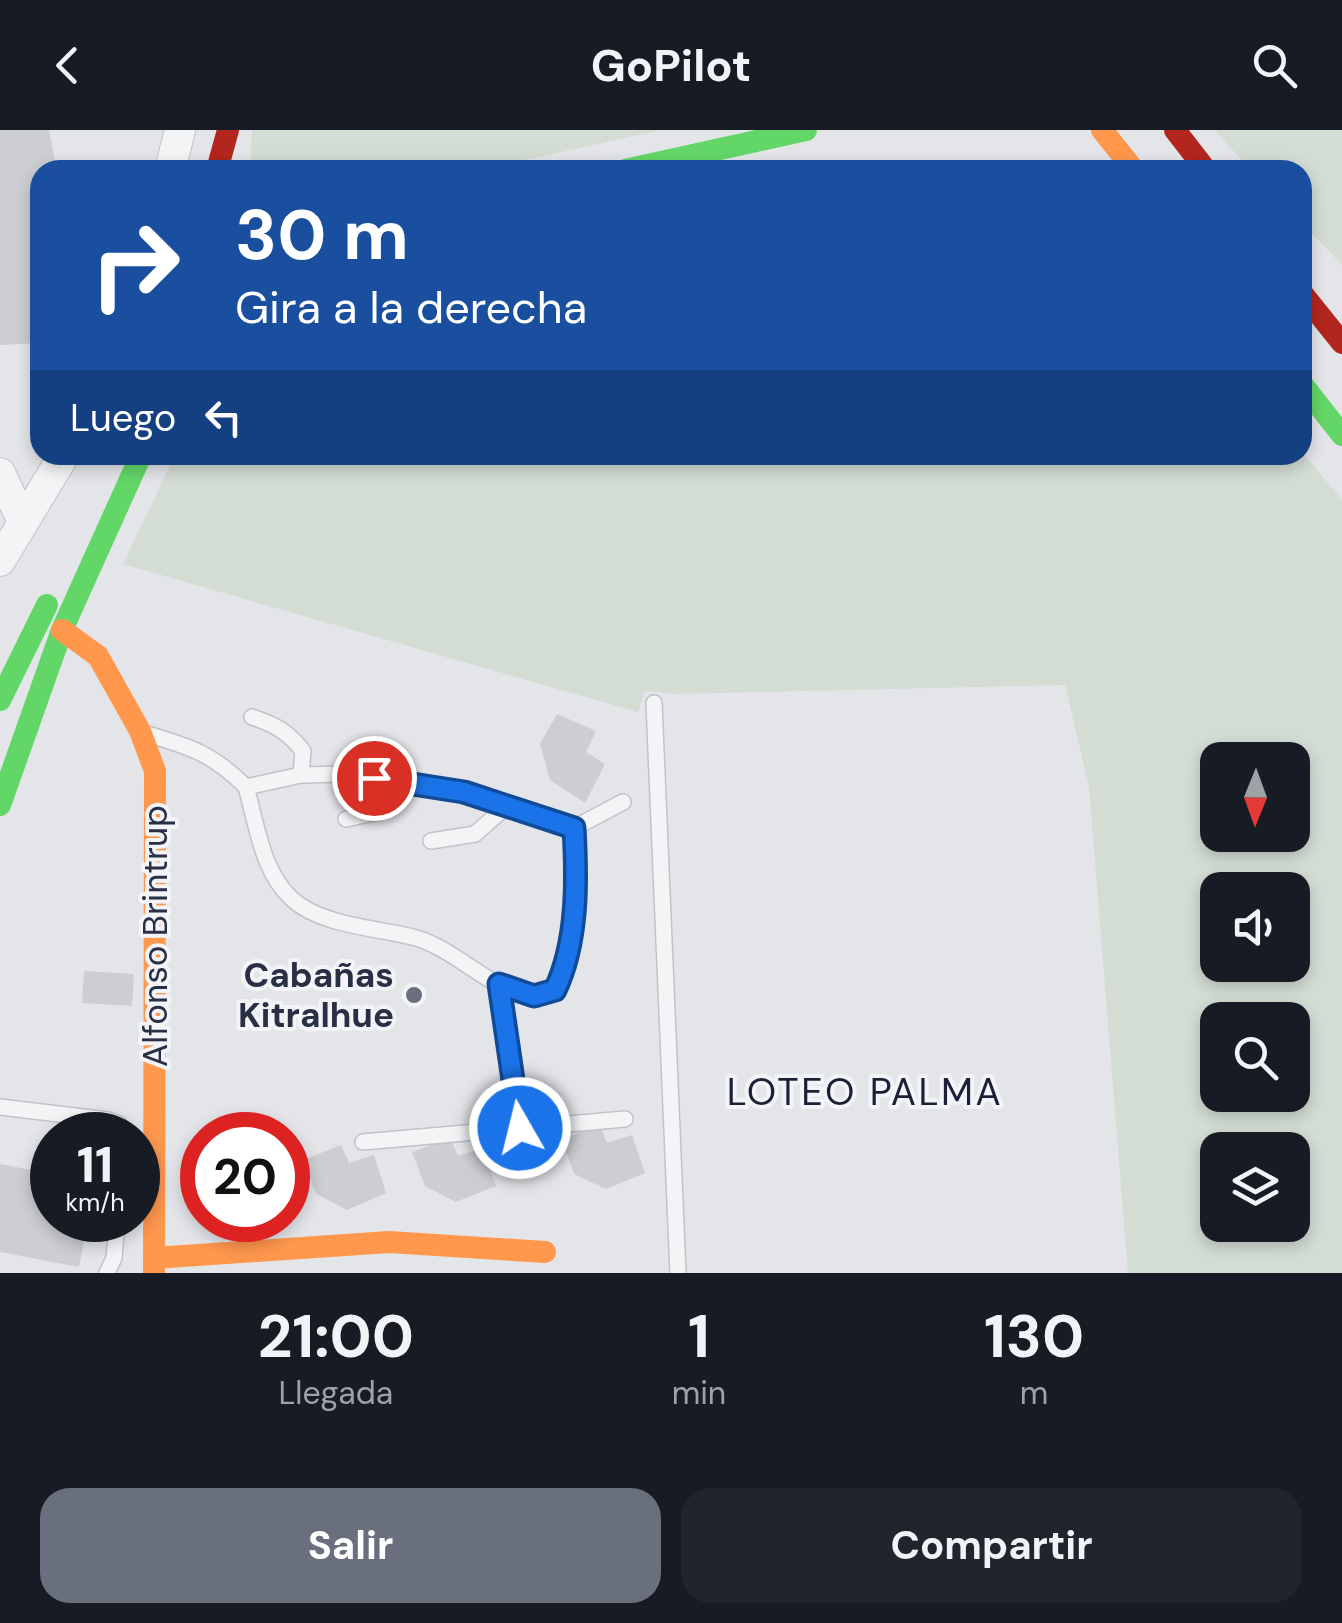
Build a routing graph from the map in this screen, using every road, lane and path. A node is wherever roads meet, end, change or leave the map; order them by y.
1 (180, 130) edge
2 (228, 130) edge
3 (806, 130) edge
4 (1102, 130) edge
5 (1174, 130) edge
6 (172, 160) edge
7 (220, 160) edge
8 (671, 160) edge
9 (1126, 160) edge
10 (1198, 160) edge
11 (1312, 275) edge
12 (1325, 284) dead end
13 (1312, 306) edge
14 (1342, 344) edge
15 (1312, 397) edge
16 (1312, 410) edge
17 (1342, 435) edge
18 (58, 465) edge
19 (111, 465) edge
20 (136, 465) edge
21 (0, 473) edge
22 (93, 506) dead end
23 (23, 522) junction
24 (0, 561) edge
25 (54, 590) dead end
26 (62, 630) junction
27 (0, 700) edge
28 (654, 703) dead end
29 (252, 717) dead end
30 (140, 732) junction
31 (301, 775) junction
32 (400, 782) junction
33 (246, 787) junction
34 (623, 802) dead end
35 (0, 805) edge
36 (507, 806) junction
37 (346, 819) dead end
38 (574, 828) junction
39 (431, 841) dead end
40 (499, 984) junction
41 (0, 1108) edge
42 (36, 1112) edge
43 (624, 1118) dead end
44 (520, 1128) junction
45 (363, 1142) dead end
46 (115, 1242) edge
47 (545, 1252) dead end
48 (154, 1266) edge
49 (107, 1273) edge
50 (678, 1273) edge

1 - 6 street
2 - 7 main road
3 - 8 main road
4 - 9 main road
5 - 10 main road
11 - 12 main road
13 - 14 main road
15 - 17 main road
16 - 17 main road
18 - 23 street
19 - 22 main road
20 - 26 main road
21 - 23 street
23 - 24 street
25 - 27 main road
26 - 30 main road, Alfonso Brintrup
26 - 35 main road
28 - 50 lane
29 - 31 lane
30 - 33 lane
30 - 48 main road, Alfonso Brintrup
31 - 32 lane
31 - 33 lane
32 - 36 lane
32 - 37 lane
33 - 40 lane
34 - 38 lane
36 - 38 lane
36 - 39 lane
38 - 40 lane
40 - 44 lane
41 - 42 lane
43 - 44 lane
44 - 45 lane
46 - 49 lane
47 - 48 main road

